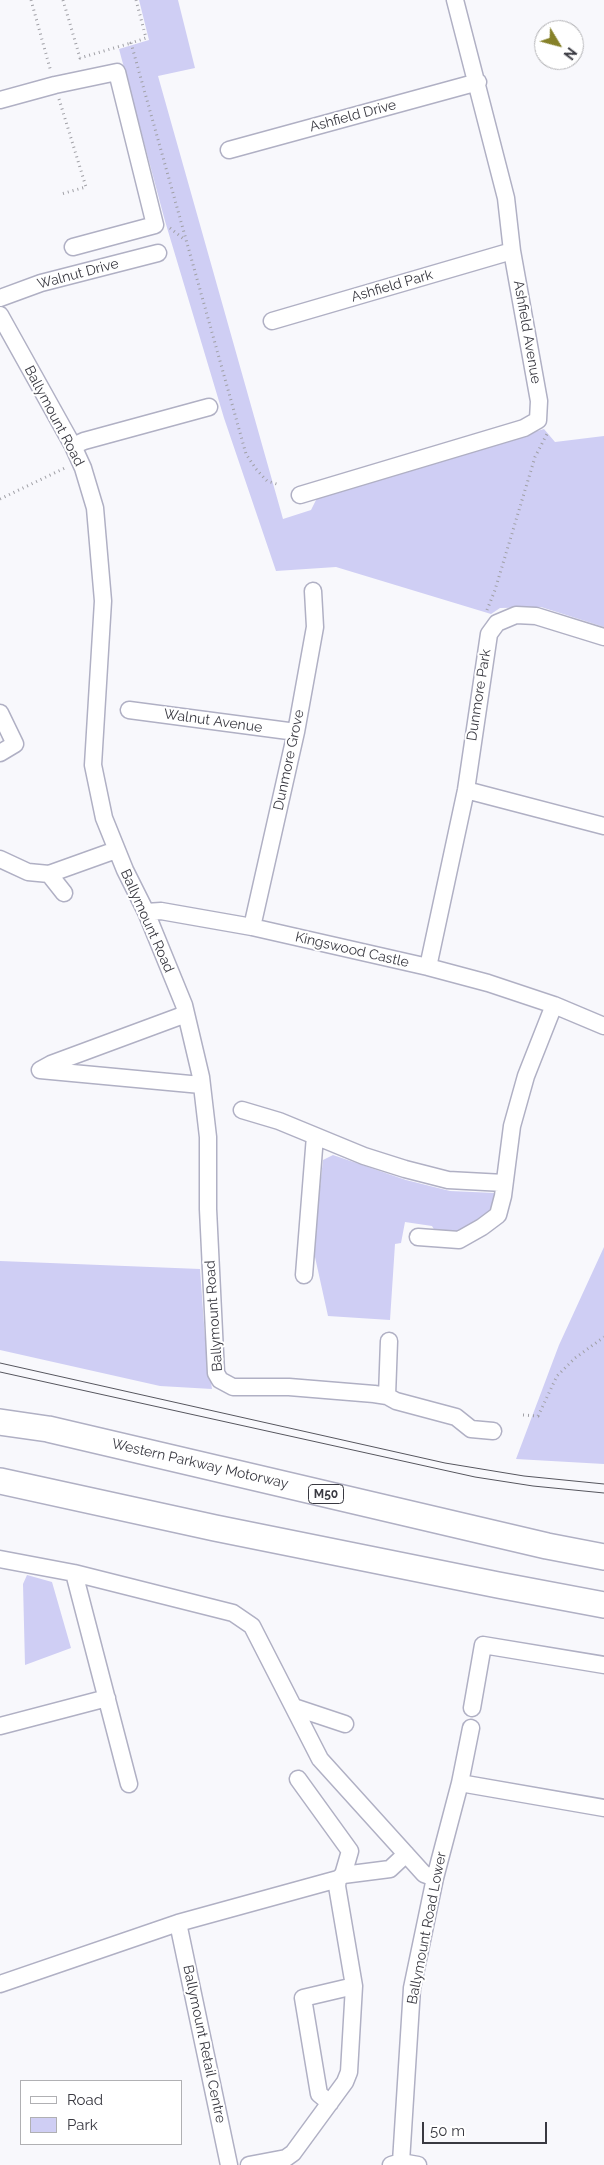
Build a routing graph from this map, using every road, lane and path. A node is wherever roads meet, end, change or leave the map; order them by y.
1 (32, 0) edge
2 (63, 0) edge
3 (136, 0) edge
4 (456, 0) edge
5 (131, 43) junction
6 (478, 82) junction
7 (55, 85) junction
8 (0, 100) edge
9 (229, 150) dead end
10 (61, 194) dead end
11 (73, 247) dead end
12 (512, 251) junction
13 (158, 253) dead end
14 (0, 298) edge
15 (0, 316) edge
16 (272, 322) dead end
17 (208, 407) dead end
18 (551, 428) dead end
19 (73, 446) junction
20 (70, 466) dead end
21 (280, 485) dead end
22 (300, 495) dead end
23 (0, 499) edge
24 (313, 591) dead end
25 (484, 618) dead end
26 (604, 637) edge
27 (129, 710) dead end
28 (0, 713) edge
29 (296, 732) junction
30 (0, 753) edge
31 (466, 790) junction
32 (604, 826) edge
33 (116, 850) junction
34 (0, 859) edge
35 (49, 874) junction
36 (64, 893) dead end
37 (146, 912) junction
38 (252, 927) junction
39 (428, 967) junction
40 (554, 1005) junction
41 (186, 1014) junction
42 (599, 1024) edge
43 (201, 1084) junction
44 (242, 1110) dead end
45 (315, 1136) junction
46 (504, 1183) junction
47 (418, 1237) dead end
48 (304, 1275) dead end
49 (604, 1337) edge
50 (389, 1341) dead end
51 (387, 1396) junction
52 (0, 1405) edge
53 (523, 1415) dead end
54 (0, 1422) edge
55 (48, 1429) junction
56 (493, 1432) dead end
57 (0, 1481) edge
58 (604, 1557) edge
59 (0, 1559) edge
60 (74, 1574) junction
61 (604, 1605) edge
62 (604, 1665) edge
63 (107, 1698) junction
64 (294, 1707) junction
65 (472, 1708) dead end
66 (346, 1724) dead end
67 (0, 1726) edge
68 (471, 1728) dead end
69 (298, 1779) dead end
70 (460, 1783) junction
71 (129, 1784) dead end
72 (604, 1808) edge
73 (406, 1854) junction
74 (341, 1877) junction
75 (435, 1878) junction
76 (178, 1923) junction
77 (0, 1984) edge
78 (354, 1986) junction
79 (330, 2103) junction
80 (396, 2164) edge
81 (229, 2165) edge
82 (249, 2165) edge
83 (418, 2165) edge

1 - 7 path
2 - 5 path
3 - 5 path
4 - 6 street, Ashfield Avenue
5 - 21 path
6 - 9 street, Ashfield Drive
6 - 12 street, Ashfield Avenue
7 - 8 street
7 - 10 path
7 - 11 street
12 - 16 street, Ashfield Park
12 - 22 street, Ashfield Avenue
13 - 14 street, Walnut Drive
15 - 19 street, Ballymount Road
17 - 19 street
18 - 25 path
19 - 33 street, Ballymount Road
20 - 23 path
24 - 29 street, Dunmore Grove
26 - 31 street, Dunmore Park
27 - 29 street, Walnut Avenue
28 - 30 street
29 - 38 street, Dunmore Grove
31 - 32 street
31 - 39 street, Dunmore Park
33 - 35 street
33 - 37 street, Ballymount Road
34 - 35 street
35 - 36 street
37 - 38 street, Kingswood Castle
37 - 41 street, Ballymount Road
38 - 39 street, Kingswood Castle
39 - 40 street, Kingswood Castle
40 - 42 street, Kingswood Castle
40 - 46 street
41 - 43 street, Ballymount Road
41 - 43 street
43 - 51 street, Ballymount Road
44 - 45 street
45 - 46 street
45 - 48 street
46 - 47 street
49 - 53 path
50 - 51 street
51 - 56 street, Ballymount Road
52 - 55 highway, M50
54 - 55 highway, Western Parkway Motorway / M50
55 - 58 highway, Western Parkway Motorway / M50
57 - 61 highway
59 - 60 street
60 - 63 street
60 - 64 street
62 - 65 street
63 - 67 street
63 - 71 street
64 - 66 street
64 - 73 street
68 - 70 street, Ballymount Road Lower
69 - 74 street
70 - 72 street
70 - 75 street, Ballymount Road Lower
73 - 74 street
73 - 75 street
74 - 76 street
74 - 78 street
75 - 80 street, Ballymount Road Lower
76 - 77 street
76 - 81 street, Ballymount Retail Centre
78 - 79 street
78 - 79 street
79 - 82 street
80 - 83 street

